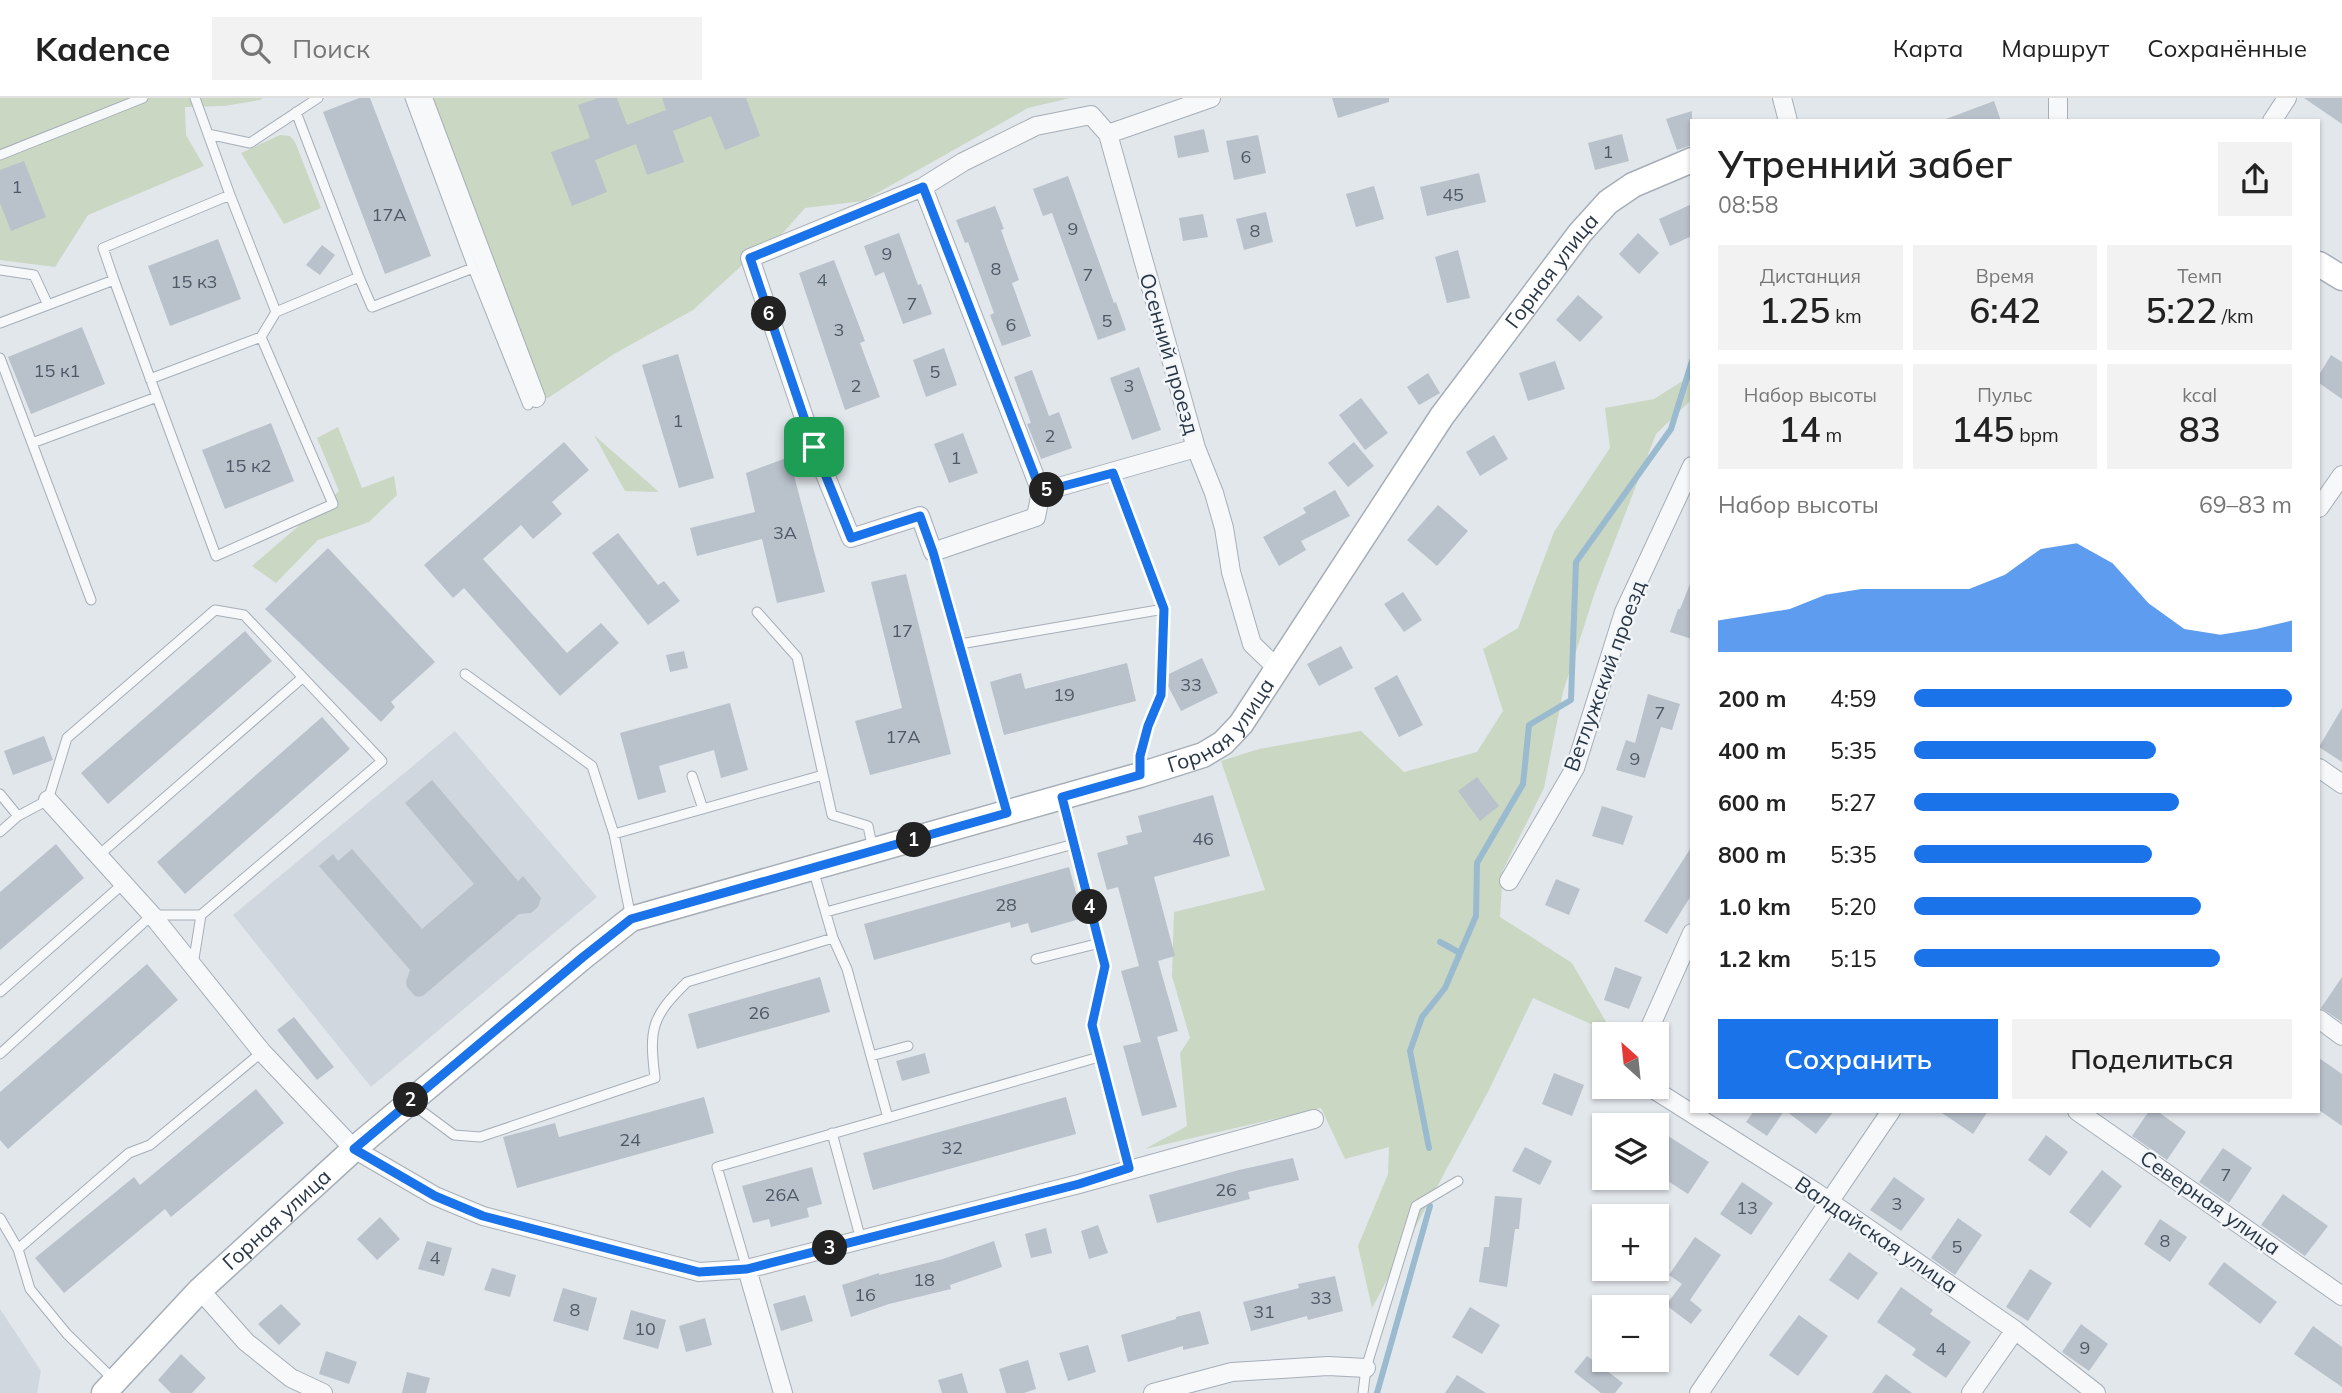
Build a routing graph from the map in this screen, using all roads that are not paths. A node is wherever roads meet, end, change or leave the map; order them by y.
1 (144, 98) edge
2 (195, 98) edge
3 (318, 98) edge
4 (410, 98) edge
5 (423, 98) edge
6 (1211, 98) edge
7 (1782, 98) edge
8 (2058, 98) edge
9 (2287, 98) edge
10 (296, 111) junction
11 (1787, 119) edge
12 (2058, 119) edge
13 (2273, 119) edge
14 (208, 134) junction
15 (1108, 134) junction
16 (0, 155) edge
17 (1690, 161) edge
18 (923, 187) junction
19 (230, 195) junction
20 (2320, 265) edge
21 (473, 268) junction
22 (0, 270) edge
23 (359, 277) junction
24 (2342, 278) edge
25 (114, 280) junction
26 (48, 305) junction
27 (276, 312) junction
28 (0, 323) edge
29 (261, 337) junction
30 (0, 358) edge
31 (150, 379) junction
32 (157, 397) junction
33 (532, 401) joint
34 (32, 443) junction
35 (1196, 448) junction
36 (1690, 471) edge
37 (1113, 473) junction
38 (2339, 486) edge
39 (1041, 492) junction
40 (2320, 507) edge
41 (933, 552) junction
42 (91, 600) dead end
43 (1164, 609) junction
44 (757, 612) dead end
45 (960, 645) junction
46 (1278, 669) junction
47 (465, 674) dead end
48 (302, 678) junction
49 (2320, 769) edge
50 (823, 775) junction
51 (1140, 775) junction
52 (692, 776) dead end
53 (2342, 784) edge
54 (0, 794) edge
55 (1062, 797) junction
56 (48, 800) junction
57 (703, 809) junction
58 (1007, 813) junction
59 (18, 816) junction
60 (0, 832) edge
61 (614, 834) junction
62 (1074, 844) junction
63 (874, 852) junction
64 (99, 855) junction
65 (813, 869) junction
66 (1509, 881) dead end
67 (124, 883) junction
68 (826, 912) junction
69 (152, 915) junction
70 (201, 915) junction
71 (631, 919) junction
72 (1690, 937) edge
73 (833, 938) junction
74 (1100, 943) junction
75 (1036, 959) dead end
76 (193, 965) junction
77 (0, 992) edge
78 (2320, 1020) edge
79 (1652, 1022) edge
80 (2342, 1036) edge
81 (908, 1046) dead end
82 (262, 1052) junction
83 (0, 1054) edge
84 (871, 1056) junction
85 (1099, 1057) junction
86 (1669, 1099) edge
87 (409, 1102) junction
88 (1690, 1113) edge
89 (1691, 1113) edge
90 (1890, 1113) edge
91 (2080, 1113) edge
92 (888, 1118) junction
93 (1314, 1119) dead end
94 (832, 1133) junction
95 (354, 1149) junction
96 (1129, 1168) junction
97 (1458, 1181) dead end
98 (1830, 1202) junction
99 (0, 1218) edge
100 (861, 1240) junction
101 (18, 1249) junction
102 (747, 1269) junction
103 (200, 1290) junction
104 (2342, 1296) edge
105 (2015, 1330) junction
106 (1366, 1368) junction
107 (109, 1387) edge
108 (323, 1393) edge
109 (783, 1393) edge
110 (1153, 1393) edge
111 (1363, 1393) edge
112 (1699, 1393) edge
113 (1971, 1393) edge
114 (2096, 1393) edge

1 - 16 lane
2 - 14 lane
3 - 10 lane
4 - 21 lane
5 - 33 street
6 - 15 street
7 - 11 street
8 - 12 street
9 - 13 street
10 - 14 lane
10 - 23 lane
14 - 19 lane
15 - 18 street
15 - 35 street, Осенний проезд
17 - 46 main road, Горная улица
18 - 39 street
18 - 41 street
19 - 25 lane
19 - 27 lane
20 - 24 main road
21 - 23 lane
21 - 33 lane
22 - 26 lane
23 - 27 lane
25 - 26 lane
25 - 31 lane
26 - 28 lane
27 - 29 lane
29 - 31 lane
29 - 32 lane
30 - 34 lane
31 - 32 lane
32 - 34 lane
34 - 42 lane
35 - 37 street
35 - 46 street, Осенний проезд
36 - 66 street, Ветлужский проезд
37 - 39 street
37 - 43 lane
38 - 40 street
39 - 41 street
41 - 45 lane
43 - 45 lane
43 - 51 lane
44 - 50 lane
45 - 58 lane
46 - 51 main road, Горная улица
47 - 61 lane
48 - 56 lane
48 - 64 lane
48 - 70 lane
49 - 53 street
50 - 57 lane
50 - 63 lane
51 - 55 main road, Горная улица
52 - 57 lane
54 - 59 lane
55 - 58 main road, Горная улица
55 - 62 lane
56 - 59 lane
56 - 64 street
57 - 61 lane
58 - 63 main road, Горная улица
59 - 60 lane
61 - 71 lane
62 - 68 lane
62 - 74 lane
63 - 65 main road, Горная улица
64 - 67 street
65 - 68 lane
65 - 71 main road, Горная улица
67 - 69 street
67 - 77 lane
68 - 73 lane
69 - 70 lane
69 - 76 street
69 - 83 lane
70 - 76 lane
71 - 87 main road, Горная улица
72 - 79 street
73 - 84 lane
73 - 87 lane
74 - 75 lane
74 - 85 lane
76 - 82 street
78 - 80 street
81 - 84 lane
82 - 95 street
82 - 101 lane
84 - 92 lane
85 - 92 lane
85 - 96 lane
86 - 88 street, Валдайская улица
87 - 95 main road, Горная улица
89 - 98 street, Валдайская улица
90 - 98 street
91 - 104 street, Северная улица
92 - 94 lane
93 - 96 street
94 - 100 lane
94 - 102 lane
95 - 102 street
95 - 103 main road, Горная улица
96 - 100 street
97 - 106 lane
98 - 105 street, Валдайская улица
98 - 112 street
99 - 101 lane
100 - 102 street
101 - 107 lane
102 - 109 street
103 - 107 main road, Горная улица
103 - 108 street
105 - 113 street
105 - 114 street, Валдайская улица
106 - 110 street
106 - 111 lane

